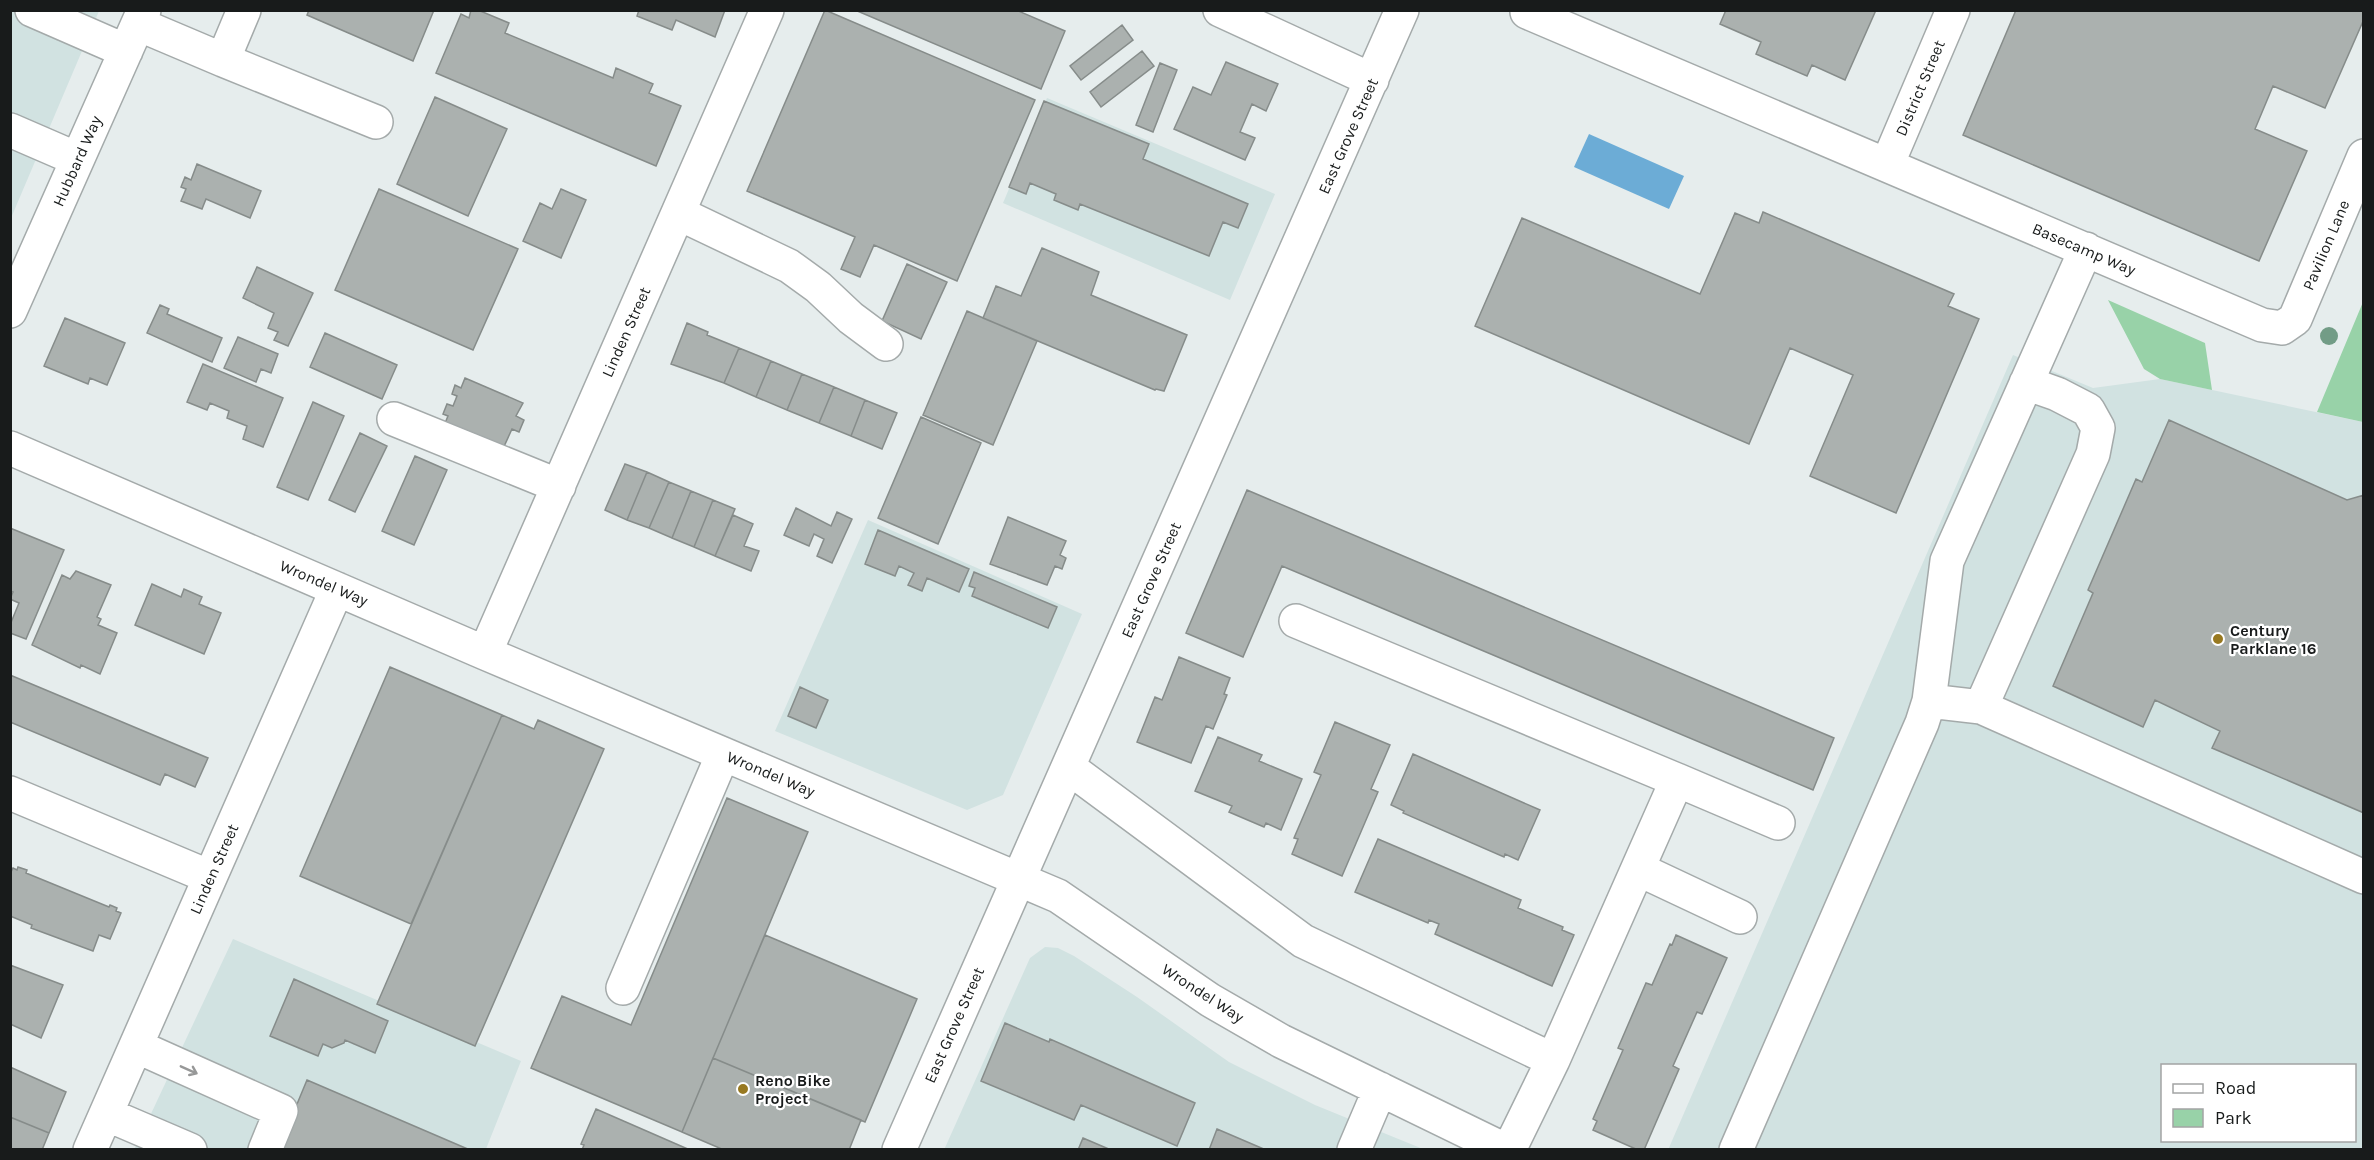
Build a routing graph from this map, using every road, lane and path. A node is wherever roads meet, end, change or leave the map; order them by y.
1 (32, 10) edge
2 (244, 10) edge
3 (767, 10) edge
4 (1220, 10) edge
5 (1402, 10) edge
6 (1953, 10) edge
7 (1527, 12) dead end
8 (136, 29) edge
9 (223, 60) junction
10 (1372, 80) junction
11 (376, 123) dead end
12 (10, 130) edge
13 (2364, 156) edge
14 (77, 159) junction
15 (1887, 165) junction
16 (678, 213) junction
17 (2086, 249) junction
18 (12, 305) edge
19 (2282, 328) joint
20 (886, 344) dead end
21 (2026, 383) junction
22 (394, 419) dead end
23 (10, 448) edge
24 (559, 486) junction
25 (337, 589) junction
26 (1296, 621) dead end
27 (485, 653) junction
28 (1929, 701) junction
29 (1981, 707) junction
30 (723, 754) junction
31 (1068, 767) junction
32 (1677, 780) junction
33 (10, 793) edge
34 (1778, 823) dead end
35 (1638, 869) junction
36 (210, 877) junction
37 (2364, 878) edge
38 (1018, 879) junction
39 (1740, 917) dead end
40 (623, 988) dead end
41 (136, 1046) junction
42 (1553, 1060) junction
43 (1380, 1089) junction
44 (106, 1114) junction
45 (1746, 1146) edge
46 (90, 1149) edge
47 (190, 1149) edge
48 (265, 1149) edge
49 (899, 1149) edge
50 (1354, 1149) edge
51 (1507, 1149) edge

1 - 8 street
2 - 9 street
3 - 16 street, Linden Street
4 - 10 street
5 - 10 street, East Grove Street
6 - 15 street, District Street
7 - 15 street, Basecamp Way
8 - 9 street
8 - 14 street, Hubbard Way
9 - 11 street
10 - 31 street, East Grove Street
12 - 14 street
13 - 19 street, Pavilion Lane
14 - 18 street, Hubbard Way
15 - 17 street, Basecamp Way
16 - 20 street
16 - 24 street, Linden Street
17 - 19 street, Basecamp Way
17 - 21 street
21 - 28 street
21 - 29 street
22 - 24 street
23 - 25 street, Wrondel Way
24 - 27 street, Linden Street
25 - 27 street, Wrondel Way
25 - 36 street, Linden Street
26 - 32 street
27 - 30 street, Wrondel Way
28 - 29 street
28 - 45 street
29 - 37 street
30 - 38 street, Wrondel Way
30 - 40 street
31 - 38 street, East Grove Street
31 - 42 street
32 - 34 street
32 - 35 street
33 - 36 street
35 - 39 street
35 - 42 street
36 - 41 street, Linden Street
38 - 43 street, Wrondel Way
38 - 49 street, East Grove Street
41 - 44 street, Linden Street
41 -> 48 street
42 - 51 street
43 - 50 street
43 - 51 street, Wrondel Way
44 - 46 street, Linden Street
44 - 47 street

